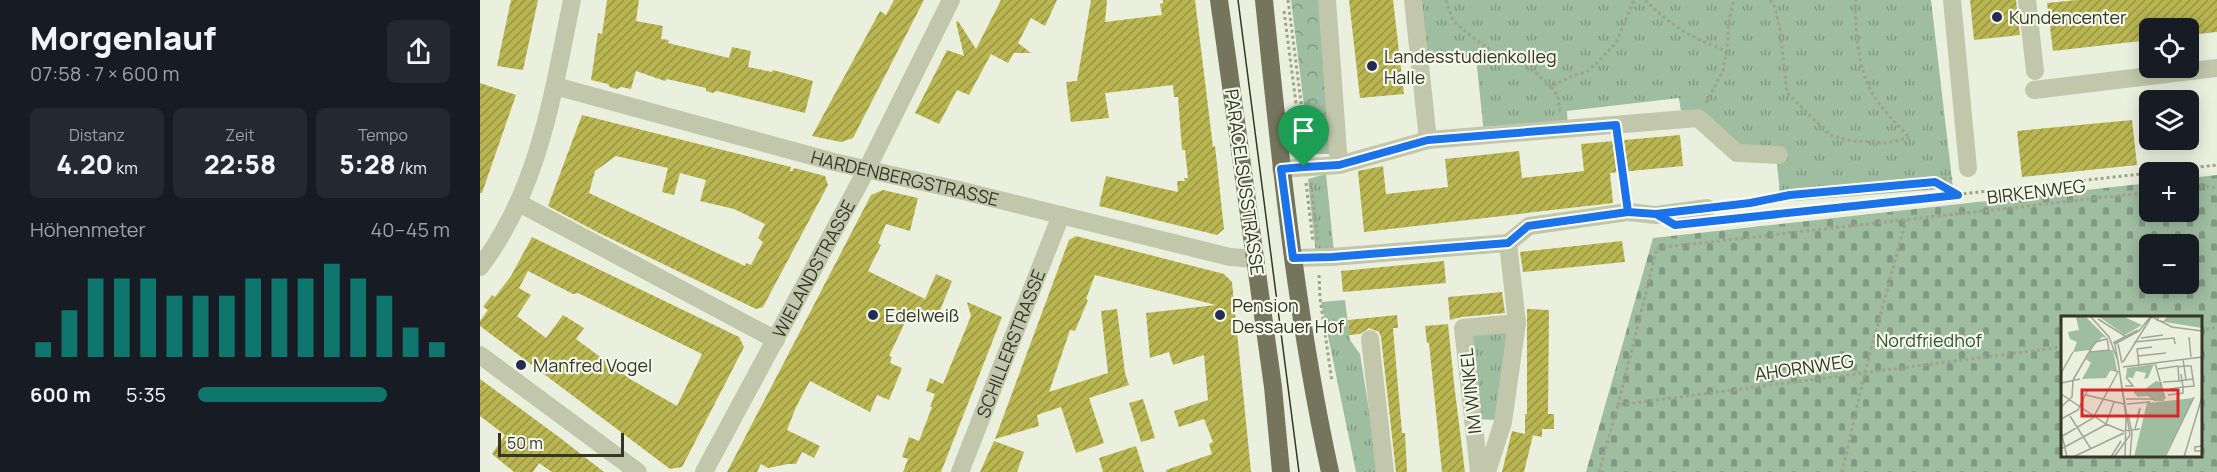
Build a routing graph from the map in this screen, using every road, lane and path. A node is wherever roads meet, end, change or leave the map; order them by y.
1 (572, 0) edge
2 (951, 0) edge
3 (1220, 0) edge
4 (1263, 0) edge
5 (1283, 0) edge
6 (1288, 0) edge
7 (1327, 0) edge
8 (1413, 0) edge
9 (1446, 0) edge
10 (1634, 0) edge
11 (1645, 0) edge
12 (1734, 0) edge
13 (1770, 0) edge
14 (1857, 0) edge
15 (1952, 0) edge
16 (2026, 0) edge
17 (1726, 51) junction
18 (2217, 68) edge
19 (2035, 71) dead end
20 (555, 86) junction
21 (1551, 87) junction
22 (2034, 90) dead end
23 (1698, 118) junction
24 (1616, 125) junction
25 (1562, 130) junction
26 (1428, 140) junction
27 (1779, 154) dead end
28 (1339, 165) junction
29 (2217, 165) edge
30 (1306, 167) junction
31 (2199, 167) edge
32 (867, 169) junction
33 (1281, 169) junction
34 (1962, 173) joint
35 (2139, 174) edge
36 (1935, 182) junction
37 (2199, 187) edge
38 (2217, 188) edge
39 (2139, 193) edge
40 (1958, 195) junction
41 (519, 203) junction
42 (1628, 212) junction
43 (1060, 215) junction
44 (1708, 215) junction
45 (1906, 220) junction
46 (1508, 243) junction
47 (1315, 257) junction
48 (1293, 258) junction
49 (1256, 259) junction
50 (480, 267) edge
51 (1517, 323) junction
52 (2217, 328) edge
53 (2202, 330) edge
54 (1370, 339) dead end
55 (776, 340) junction
56 (2061, 347) edge
57 (480, 355) edge
58 (1865, 372) junction
59 (1333, 389) dead end
60 (1618, 405) junction
61 (638, 472) edge
62 (704, 472) edge
63 (960, 472) edge
64 (1281, 472) edge
65 (1330, 472) edge
66 (1385, 472) edge
67 (1479, 472) edge
68 (1487, 472) edge
69 (1599, 472) edge
70 (1842, 472) edge

1 - 20 street
2 - 32 street, WIELANDSTRASSE
3 - 49 main road, PARACELSUSSTRASSE
4 - 33 main road, PARACELSUSSTRASSE
5 - 30 path
6 - 30 path
7 - 28 street
8 - 26 street
9 - 21 path
10 - 21 path
11 - 17 path
12 - 17 path
13 - 14 path
15 - 34 street
16 - 19 street
17 - 23 path
18 - 22 street
20 - 32 street, HARDENBERGSTRASSE
20 - 41 street
21 - 25 path
23 - 24 street
23 - 27 street
24 - 25 street
24 - 42 path
25 - 26 street
26 - 28 street
28 - 30 street
29 - 31 path
30 - 33 street
30 - 47 path
32 - 43 street, HARDENBERGSTRASSE
32 - 55 street, WIELANDSTRASSE
33 - 48 main road, PARACELSUSSTRASSE
34 - 36 path
35 - 40 path
36 - 40 path
36 - 44 path
37 - 38 path
39 - 45 path, BIRKENWEG
40 - 44 path
41 - 50 street
41 - 55 street
42 - 44 street
42 - 46 street
43 - 49 street, HARDENBERGSTRASSE
43 - 63 street, SCHILLERSTRASSE
45 - 58 path
45 - 60 path, BIRKENWEG
46 - 47 street
46 - 51 street, IM WINKEL
47 - 48 street
47 - 59 path
48 - 65 main road, PARACELSUSSTRASSE
49 - 64 main road, PARACELSUSSTRASSE
51 - 67 street, IM WINKEL
51 - 68 street, IM WINKEL
52 - 53 path
54 - 66 street
55 - 62 street, WIELANDSTRASSE
56 - 58 path, AHORNWEG
57 - 61 street
58 - 60 path, AHORNWEG
58 - 70 path
60 - 69 path

